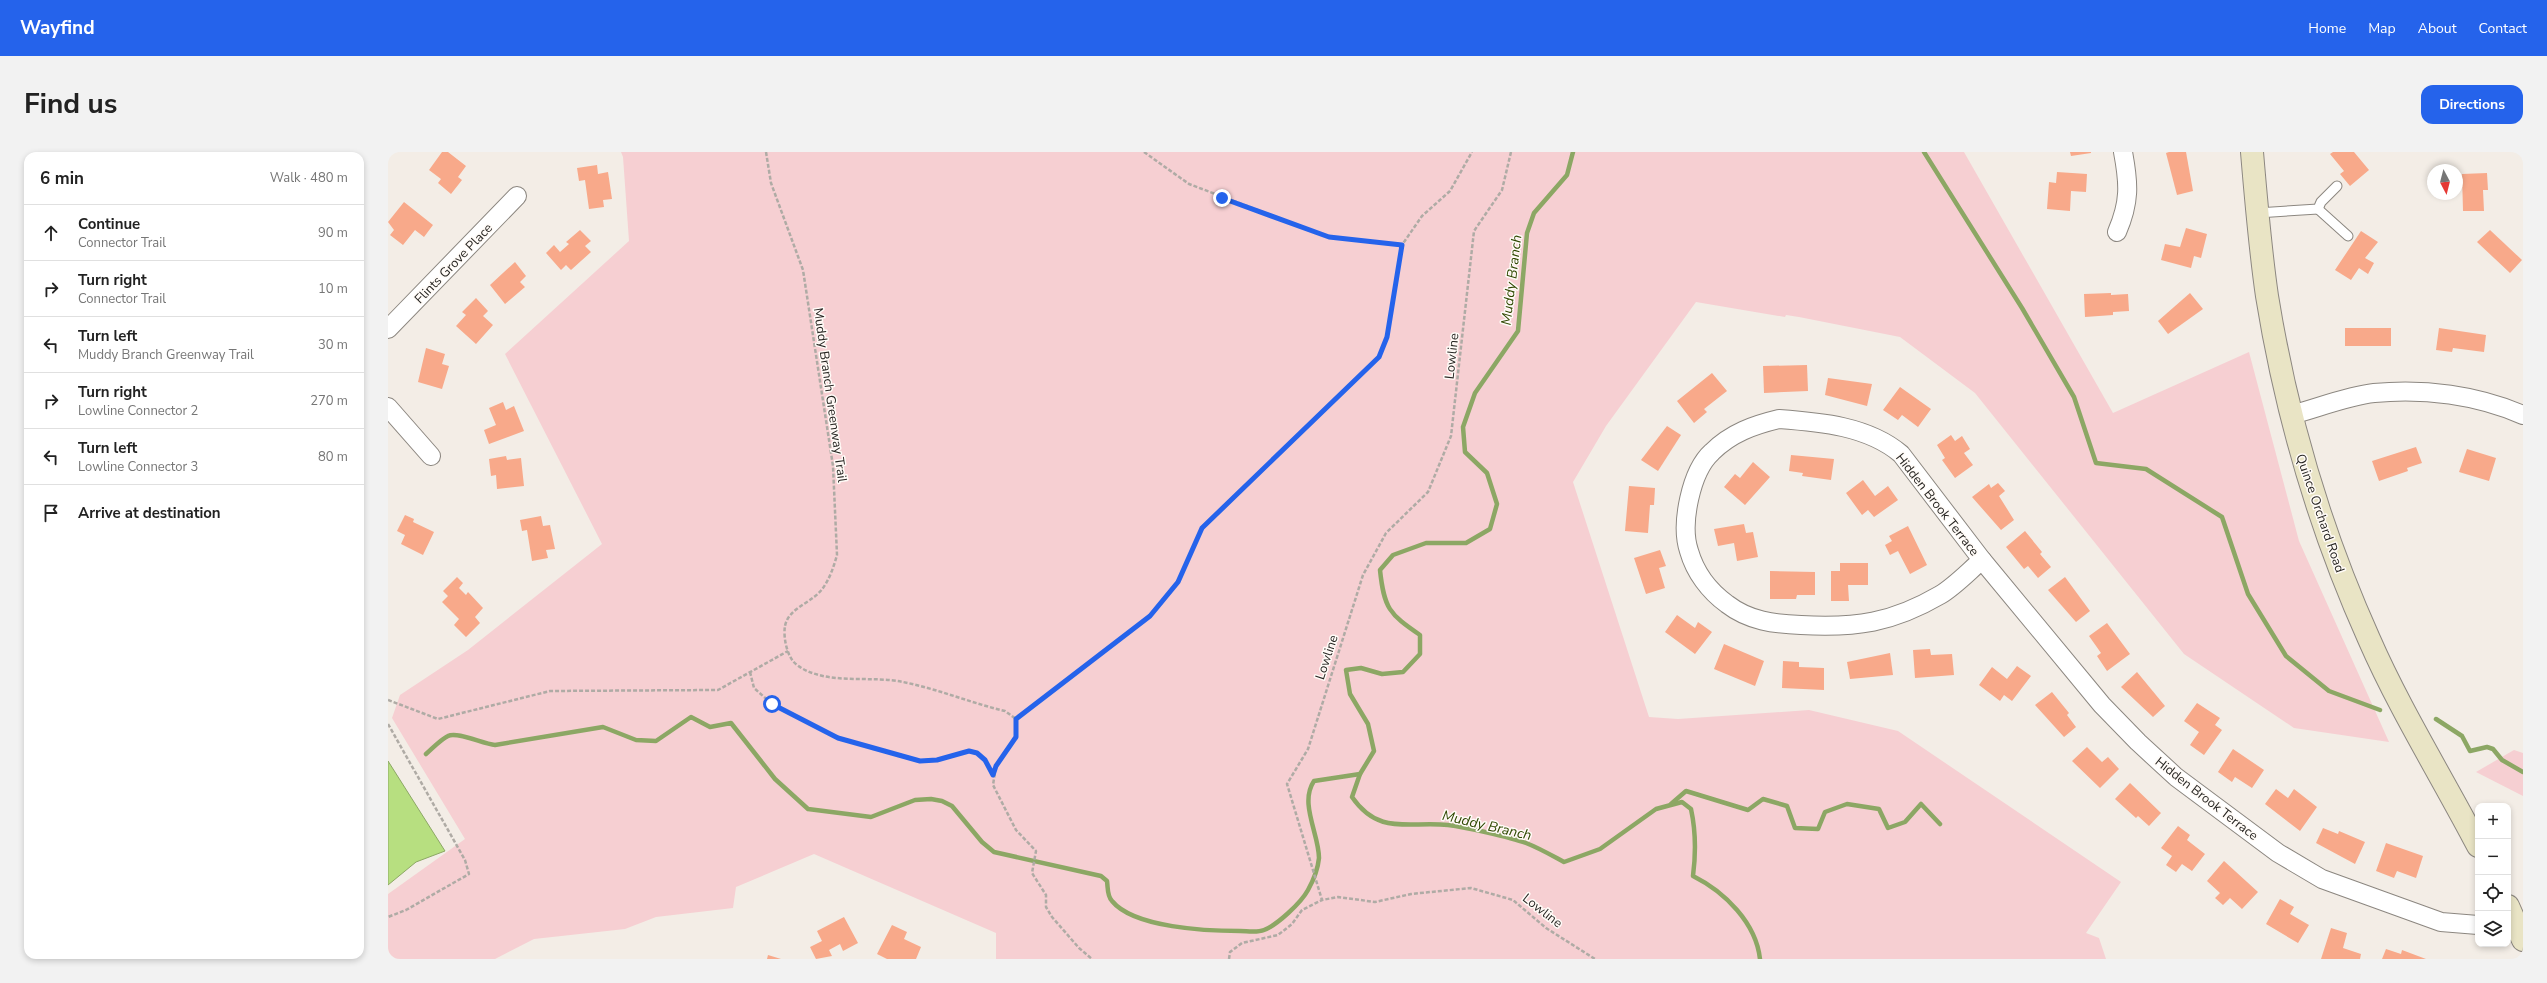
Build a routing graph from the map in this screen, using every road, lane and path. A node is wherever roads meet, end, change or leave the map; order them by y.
1 (766, 152) edge
2 (1144, 152) edge
3 (1472, 152) edge
4 (1511, 152) edge
5 (2123, 152) edge
6 (2252, 152) edge
7 (2337, 186) dead end
8 (518, 196) dead end
9 (2318, 210) junction
10 (2258, 213) junction
11 (2117, 232) dead end
12 (2348, 236) dead end
13 (1402, 245) junction
14 (388, 329) edge
15 (388, 407) edge
16 (2291, 415) junction
17 (2523, 415) edge
18 (431, 456) dead end
19 (1982, 560) junction
20 (788, 651) junction
21 (750, 672) junction
22 (388, 700) edge
23 (1016, 719) junction
24 (388, 724) edge
25 (993, 775) junction
26 (2475, 840) edge
27 (1322, 900) junction
28 (2511, 916) edge
29 (388, 917) edge
30 (2475, 925) edge
31 (2523, 940) edge
32 (1092, 959) edge
33 (1229, 959) edge
34 (1595, 959) edge

1 - 20 path, Muddy Branch Greenway Trail
2 - 13 path
3 - 13 path
4 - 27 path, Lowline
5 - 11 street
6 - 10 street, Quince Orchard Road
7 - 9 lane
8 - 14 street, Flints Grove Place
9 - 10 lane
9 - 12 lane
10 - 16 street, Quince Orchard Road
13 - 23 path
15 - 18 street
16 - 17 street
16 - 26 street, Quince Orchard Road
19 - 19 street, Hidden Brook Terrace
19 - 30 street, Hidden Brook Terrace
20 - 21 path
20 - 23 path, Muddy Branch Greenway Trail
21 - 22 path
21 - 25 path
23 - 25 path
24 - 29 path
25 - 32 path
27 - 33 path
27 - 34 path, Lowline
28 - 31 street

